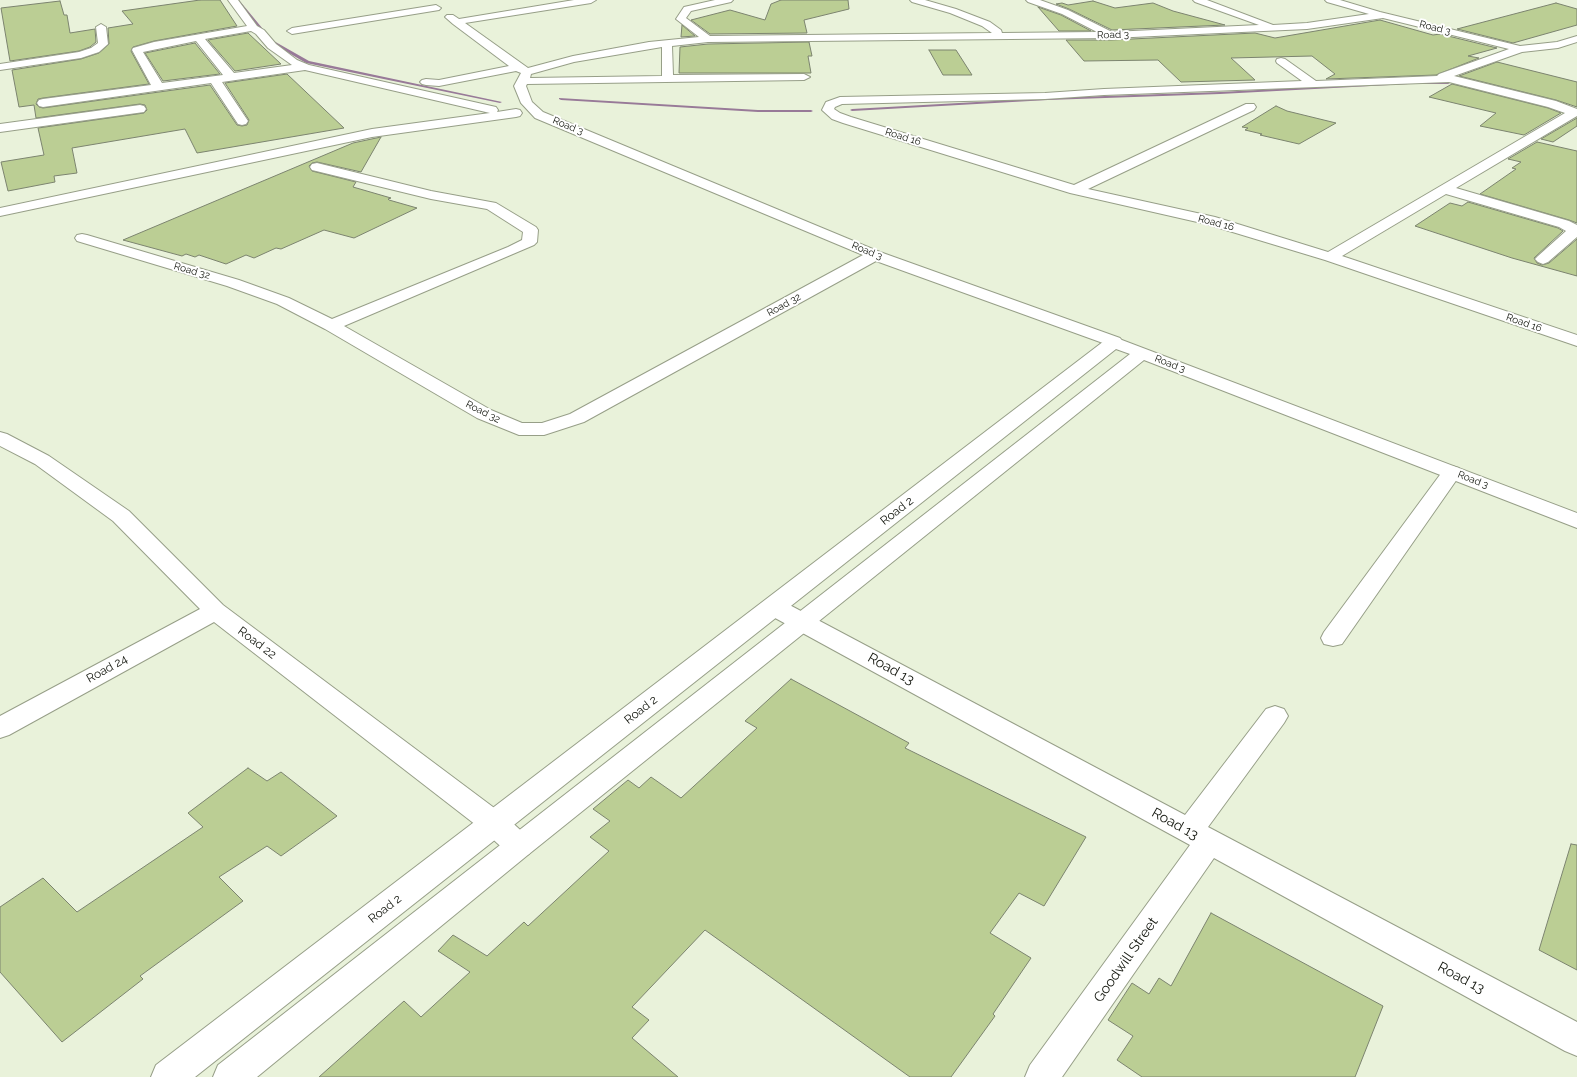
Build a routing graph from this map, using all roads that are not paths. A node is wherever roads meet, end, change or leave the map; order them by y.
1 (233, 0) edge
2 (426, 0) edge
3 (591, 0) edge
4 (728, 0) edge
5 (915, 0) edge
6 (1031, 0) edge
7 (1198, 0) edge
8 (1330, 0) edge
9 (436, 8) junction
10 (1383, 15) junction
11 (456, 22) junction
12 (101, 27) dead end
13 (253, 28) junction
14 (1279, 28) junction
15 (292, 31) dead end
16 (997, 35) junction
17 (1110, 35) junction
18 (199, 38) junction
19 (708, 39) junction
20 (667, 43) junction
21 (1574, 45) edge
22 (1520, 49) junction
23 (1281, 61) dead end
24 (0, 67) edge
25 (305, 67) junction
26 (523, 74) junction
27 (231, 77) junction
28 (804, 77) dead end
29 (214, 79) junction
30 (668, 79) junction
31 (1448, 79) junction
32 (426, 82) dead end
33 (1313, 84) junction
34 (158, 87) junction
35 (43, 103) dead end
36 (1250, 107) dead end
37 (140, 109) dead end
38 (1576, 112) edge
39 (516, 113) junction
40 (539, 115) junction
41 (242, 121) dead end
42 (0, 128) edge
43 (317, 167) dead end
44 (1444, 189) junction
45 (1075, 190) junction
46 (0, 212) edge
47 (82, 238) dead end
48 (875, 255) junction
49 (1330, 257) junction
50 (1543, 259) dead end
51 (331, 325) junction
52 (1577, 341) edge
53 (1114, 342) junction
54 (1142, 353) junction
55 (3, 443) edge
56 (1452, 472) junction
57 (1577, 521) edge
58 (774, 607) junction
59 (215, 611) junction
60 (803, 621) junction
61 (1333, 638) dead end
62 (1275, 716) dead end
63 (0, 728) edge
64 (495, 824) junction
65 (1199, 837) junction
66 (518, 846) junction
67 (1577, 1040) edge
68 (168, 1077) edge
69 (230, 1077) edge
70 (1042, 1077) edge

1 - 13 street
2 - 9 street
3 - 11 street
4 - 19 street
5 - 16 street
6 - 17 street
7 - 14 street
8 - 10 street
9 - 11 street
9 - 15 street
10 - 14 street, Road 3
10 - 22 street, Road 3
11 - 26 street
12 - 24 street
13 - 18 street
13 - 25 street
14 - 17 street, Road 3
16 - 17 street, Road 3
16 - 19 street, Road 3
18 - 27 street
18 - 34 street
19 - 20 street, Road 3
20 - 26 street, Road 3
20 - 30 street
21 - 22 street
22 - 31 street
23 - 33 street
25 - 27 street
25 - 39 street
26 - 30 street
26 - 32 street
26 - 40 street, Road 3
27 - 29 street
28 - 30 street
29 - 34 street
29 - 41 street
31 - 33 street, Road 16
31 - 38 street, Road 16
33 - 45 street, Road 16
34 - 35 street
36 - 45 street
37 - 42 street
38 - 44 street
39 - 40 street
39 - 46 street
40 - 48 street, Road 3
43 - 51 street
44 - 49 street
44 - 50 street
45 - 49 street, Road 16
47 - 51 street, Road 32
48 - 51 street, Road 32
48 - 53 street, Road 3
49 - 52 street, Road 16
53 - 54 street, Road 3
53 - 58 street, Road 2
54 - 56 street, Road 3
54 - 60 street
55 - 59 street, Road 22
56 - 57 street, Road 3
56 - 61 street
58 - 60 street, Road 13
58 - 64 street, Road 2
59 - 63 street, Road 24
59 - 64 street, Road 22
60 - 65 street, Road 13
60 - 66 street
62 - 65 street, Goodwill Street
64 - 66 street, Road 22
64 - 68 street, Road 2
65 - 67 street, Road 13
65 - 70 street, Goodwill Street
66 - 69 street

